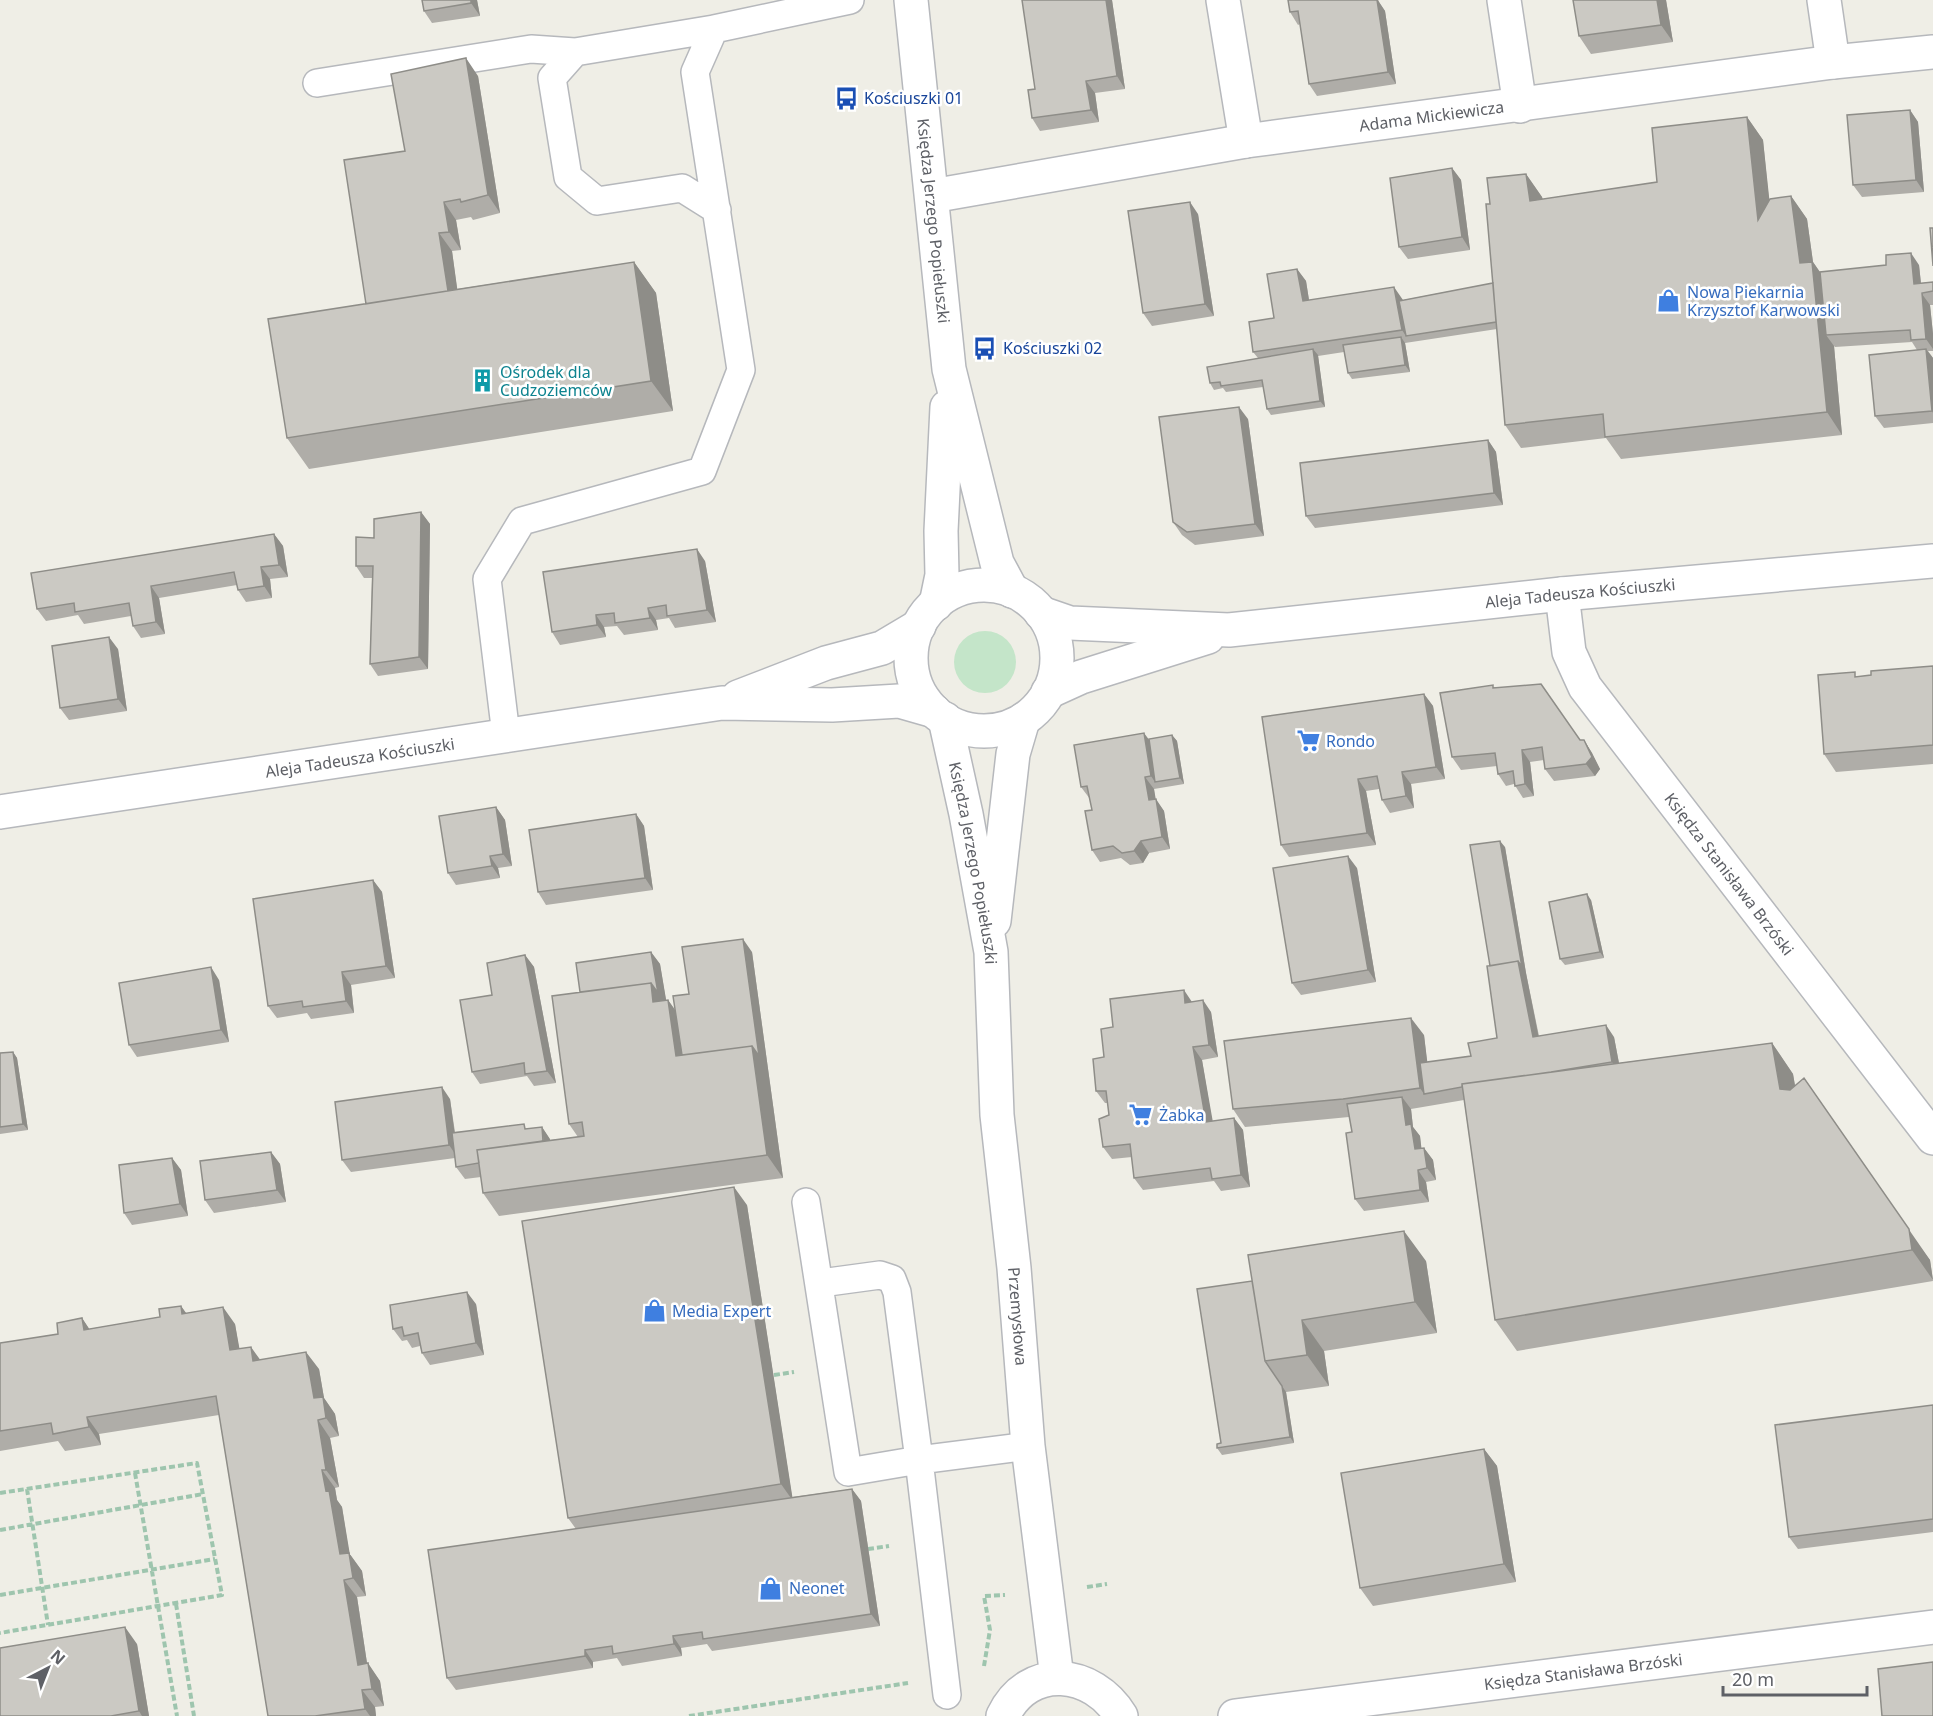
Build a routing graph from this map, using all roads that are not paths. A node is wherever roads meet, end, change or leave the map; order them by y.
1 (850, 0) edge
2 (911, 0) edge
3 (1223, 0) edge
4 (1504, 0) edge
5 (1824, 0) edge
6 (714, 29) junction
7 (666, 37) junction
8 (1933, 51) edge
9 (575, 52) junction
10 (1833, 62) junction
11 (695, 72) junction
12 (317, 83) dead end
13 (1520, 106) junction
14 (1246, 141) junction
15 (709, 160) junction
16 (682, 188) junction
17 (932, 196) junction
18 (717, 210) junction
19 (949, 369) junction
20 (1933, 561) edge
21 (1012, 591) junction
22 (1562, 594) junction
23 (1041, 613) junction
24 (927, 615) junction
25 (1229, 630) junction
26 (1048, 692) junction
27 (722, 703) junction
28 (939, 715) junction
29 (1023, 720) junction
30 (506, 735) junction
31 (0, 812) edge
32 (990, 952) junction
33 (1933, 1138) edge
34 (806, 1202) dead end
35 (821, 1283) junction
36 (1028, 1446) junction
37 (919, 1460) junction
38 (1933, 1627) edge
39 (1057, 1678) junction
40 (946, 1695) dead end
41 (1003, 1716) edge
42 (1121, 1716) edge
43 (1234, 1716) edge

1 - 6 lane
2 - 17 street, Księdza Jerzego Popiełuszki
3 - 14 street
4 - 13 street
5 - 10 street
6 - 7 lane
6 - 11 lane
7 - 9 lane
7 - 11 lane
8 - 10 street, Adama Mickiewicza
9 - 12 lane
9 - 16 lane
10 - 13 street, Adama Mickiewicza
11 - 15 lane
13 - 14 street, Adama Mickiewicza
14 - 17 street, Adama Mickiewicza
15 - 16 lane
15 - 18 lane
16 - 18 lane
17 - 19 street, Księdza Jerzego Popiełuszki
18 - 30 lane
19 - 21 street, Księdza Jerzego Popiełuszki
19 - 24 street, Księdza Jerzego Popiełuszki
20 - 22 street, Aleja Tadeusza Kościuszki
21 - 23 street
21 - 24 street
22 - 25 street, Aleja Tadeusza Kościuszki
22 - 33 street, Księdza Stanisława Brzóski
23 - 25 street, Aleja Tadeusza Kościuszki
23 - 26 street
24 - 27 street, Aleja Tadeusza Kościuszki
24 - 28 street
25 - 26 street, Aleja Tadeusza Kościuszki
26 - 29 street
27 - 28 street, Aleja Tadeusza Kościuszki
27 - 30 street, Aleja Tadeusza Kościuszki
28 - 29 street
28 - 32 street, Księdza Jerzego Popiełuszki
29 - 32 street, Księdza Jerzego Popiełuszki
30 - 31 street, Aleja Tadeusza Kościuszki
32 - 36 street, Przemysłowa
34 - 35 lane
35 - 37 lane
35 - 37 lane
36 - 37 lane
36 - 39 street, Przemysłowa
37 - 40 lane
38 - 43 street, Księdza Stanisława Brzóski
39 - 41 street
39 - 42 street

